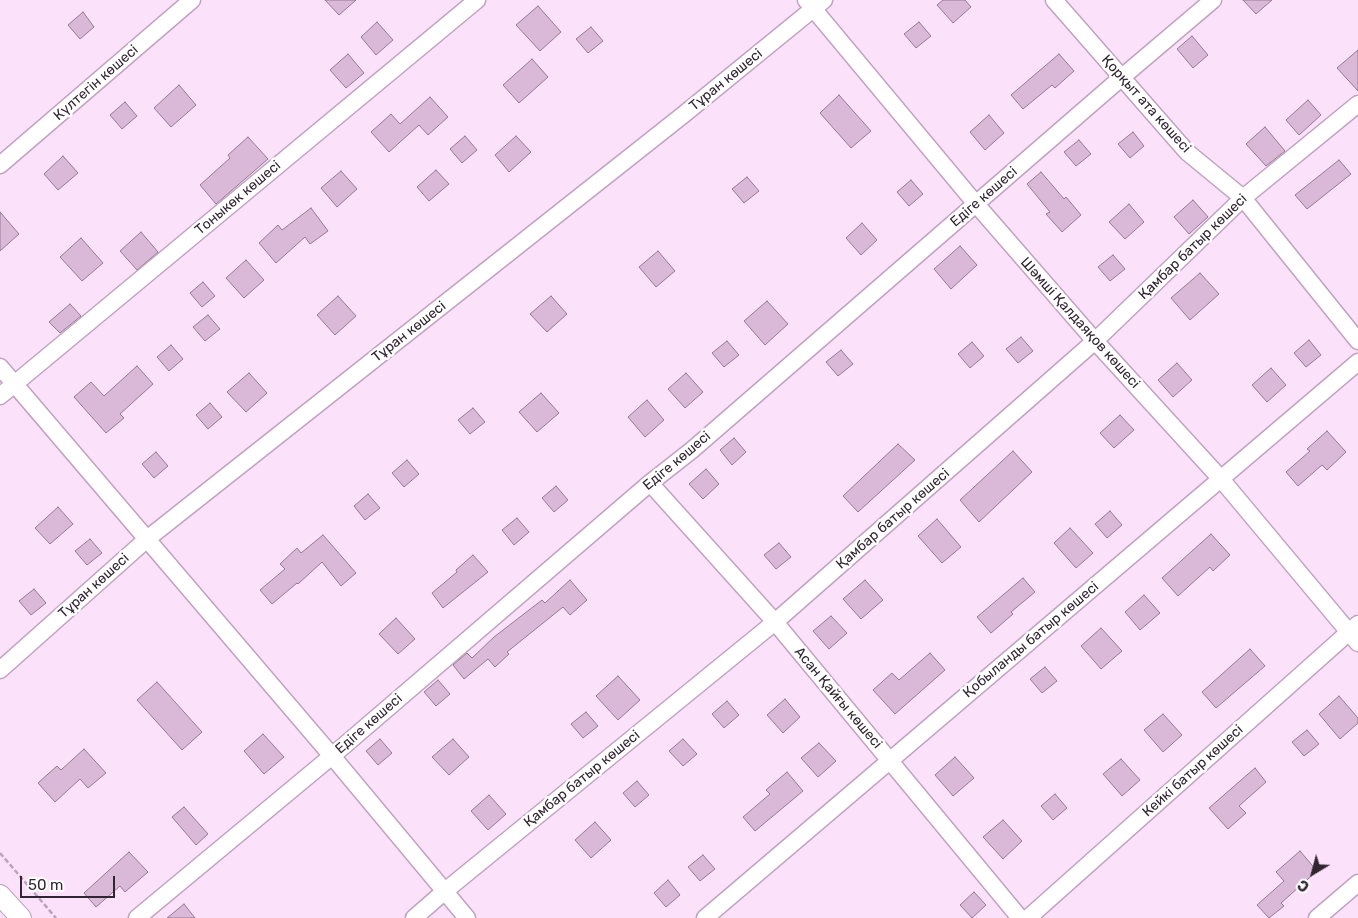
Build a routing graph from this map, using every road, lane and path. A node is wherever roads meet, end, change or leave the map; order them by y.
1 (192, 0) edge
2 (477, 0) edge
3 (1054, 0) edge
4 (1213, 0) edge
5 (814, 3) edge
6 (1122, 78) junction
7 (1358, 104) edge
8 (0, 165) edge
9 (1243, 198) junction
10 (976, 204) junction
11 (1095, 341) junction
12 (1358, 341) edge
13 (1358, 362) edge
14 (0, 367) edge
15 (14, 383) junction
16 (0, 396) edge
17 (1221, 479) junction
18 (650, 483) junction
19 (147, 538) junction
20 (775, 622) junction
21 (1355, 634) edge
22 (0, 670) edge
23 (332, 756) junction
24 (890, 760) junction
25 (0, 853) edge
26 (1358, 883) edge
27 (445, 891) junction
28 (0, 894) edge
29 (21, 918) edge
30 (56, 918) edge
31 (137, 918) edge
32 (414, 918) edge
33 (468, 918) edge
34 (705, 918) edge
35 (1020, 918) edge
36 (1028, 918) edge
37 (1317, 918) edge

1 - 8 street, Күлтегін көшесі
2 - 15 street, Тоныкөк көшесі
3 - 6 street, Қорқыт ата көшесі
4 - 6 street, Едіге көшесі
5 - 10 street, Шәмші Қалдаяқов көшесі
5 - 19 street, Тұран көшесі
6 - 9 street, Қорқыт ата көшесі
6 - 10 street, Едіге көшесі
7 - 9 street, Қамбар батыр көшесі
9 - 11 street, Қамбар батыр көшесі
9 - 12 street, Қорқыт ата көшесі
10 - 11 street, Шәмші Қалдаяқов көшесі
10 - 18 street, Едіге көшесі
11 - 17 street, Шәмші Қалдаяқов көшесі
11 - 20 street, Қамбар батыр көшесі
13 - 17 street, Қобыланды батыр көшесі
14 - 15 street
15 - 16 street, Тоныкөк көшесі
15 - 19 street
17 - 21 street, Шәмші Қалдаяқов көшесі
17 - 24 street, Қобыланды батыр көшесі
18 - 20 street, Асан Қайғы көшесі
18 - 23 street, Едіге көшесі
19 - 22 street, Тұран көшесі
19 - 23 street
20 - 24 street, Асан Қайғы көшесі
20 - 27 street, Қамбар батыр көшесі
21 - 36 street, Кейкі батыр көшесі
23 - 27 street
23 - 31 street, Едіге көшесі
24 - 34 street, Қобыланды батыр көшесі
24 - 35 street, Асан Қайғы көшесі
25 - 30 path
26 - 37 street
27 - 32 street, Қамбар батыр көшесі
27 - 33 street
28 - 29 main road

